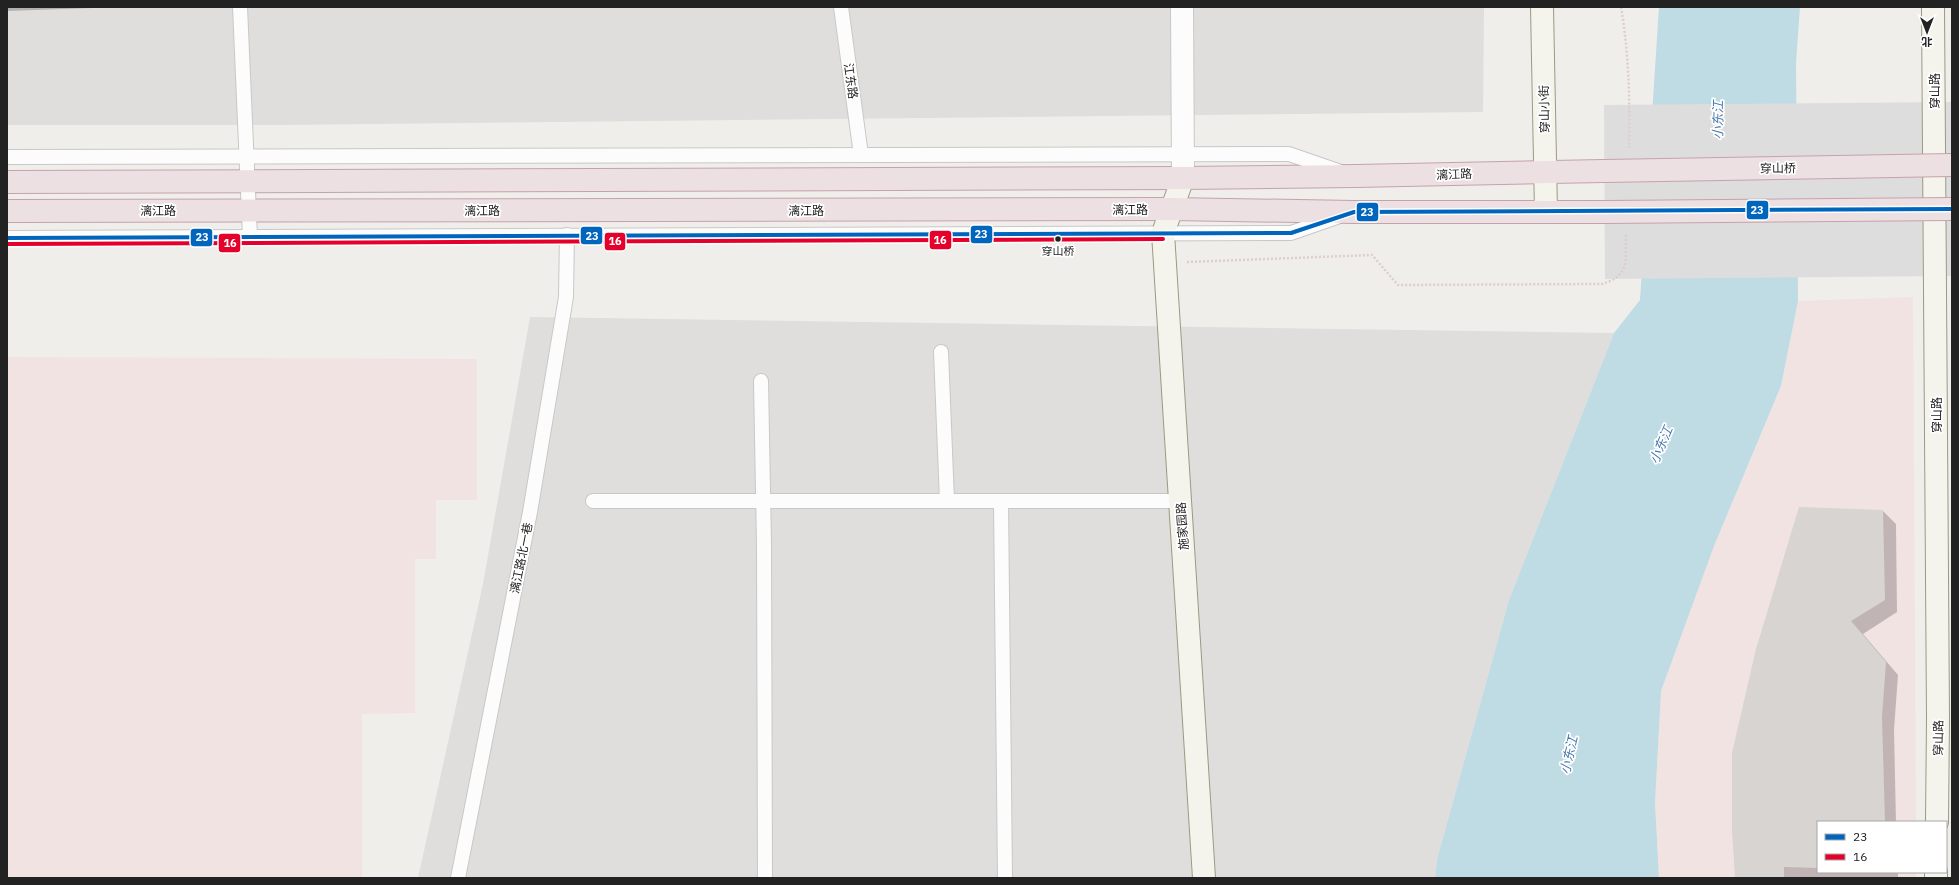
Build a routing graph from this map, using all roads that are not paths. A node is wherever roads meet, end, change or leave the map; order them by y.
1 (240, 7) edge
2 (841, 7) edge
3 (1182, 7) edge
4 (1542, 7) edge
5 (1933, 7) edge
6 (1184, 154) junction
7 (861, 155) junction
8 (246, 156) junction
9 (7, 157) edge
10 (1952, 165) edge
11 (1546, 171) junction
12 (1604, 171) joint
13 (1355, 176) junction
14 (1183, 178) junction
15 (247, 181) junction
16 (7, 182) edge
17 (1171, 209) junction
18 (1952, 209) edge
19 (248, 210) junction
20 (7, 211) edge
21 (1354, 212) junction
22 (1546, 212) junction
23 (1163, 233) junction
24 (567, 235) junction
25 (250, 237) junction
26 (7, 238) edge
27 (941, 352) dead end
28 (761, 381) dead end
29 (593, 501) dead end
30 (764, 501) junction
31 (947, 501) junction
32 (1001, 501) junction
33 (1180, 501) junction
34 (1945, 692) edge
35 (1945, 718) edge
36 (1937, 821) edge
37 (458, 878) edge
38 (765, 878) edge
39 (1005, 878) edge
40 (1204, 878) edge

1 - 8 lane
2 - 7 lane, 江东路
3 - 6 street
4 - 11 street, 穿山小街
5 - 34 street, 穿山路
6 - 7 lane
6 - 13 lane
6 - 14 street
7 - 8 lane
8 - 9 lane
8 - 15 lane
10 - 12 highway, 穿山桥, bridge
11 - 12 highway, 漓江路
11 - 13 highway, 漓江路
11 - 22 street, 穿山小街
13 - 14 highway, 漓江路
14 - 15 highway, 漓江路
14 - 17 street, 施家园路
15 - 16 highway, 漓江路
15 - 19 lane
17 - 19 highway, 漓江路
17 - 21 highway, 漓江路
17 - 23 street, 施家园路
18 - 22 highway, 漓江路, bridge
19 - 20 highway, 漓江路
19 - 25 lane
21 - 22 highway, 漓江路
21 - 23 lane
23 - 24 lane
23 - 33 street, 施家园路
24 - 25 lane
24 - 37 lane, 漓江路北一巷
25 - 26 lane
27 - 31 lane
28 - 30 lane
29 - 30 lane
30 - 31 lane
30 - 38 lane
31 - 32 lane
32 - 33 lane
32 - 39 lane
33 - 40 street, 施家园路
34 - 35 street, 穿山路
35 - 36 street, 穿山路

